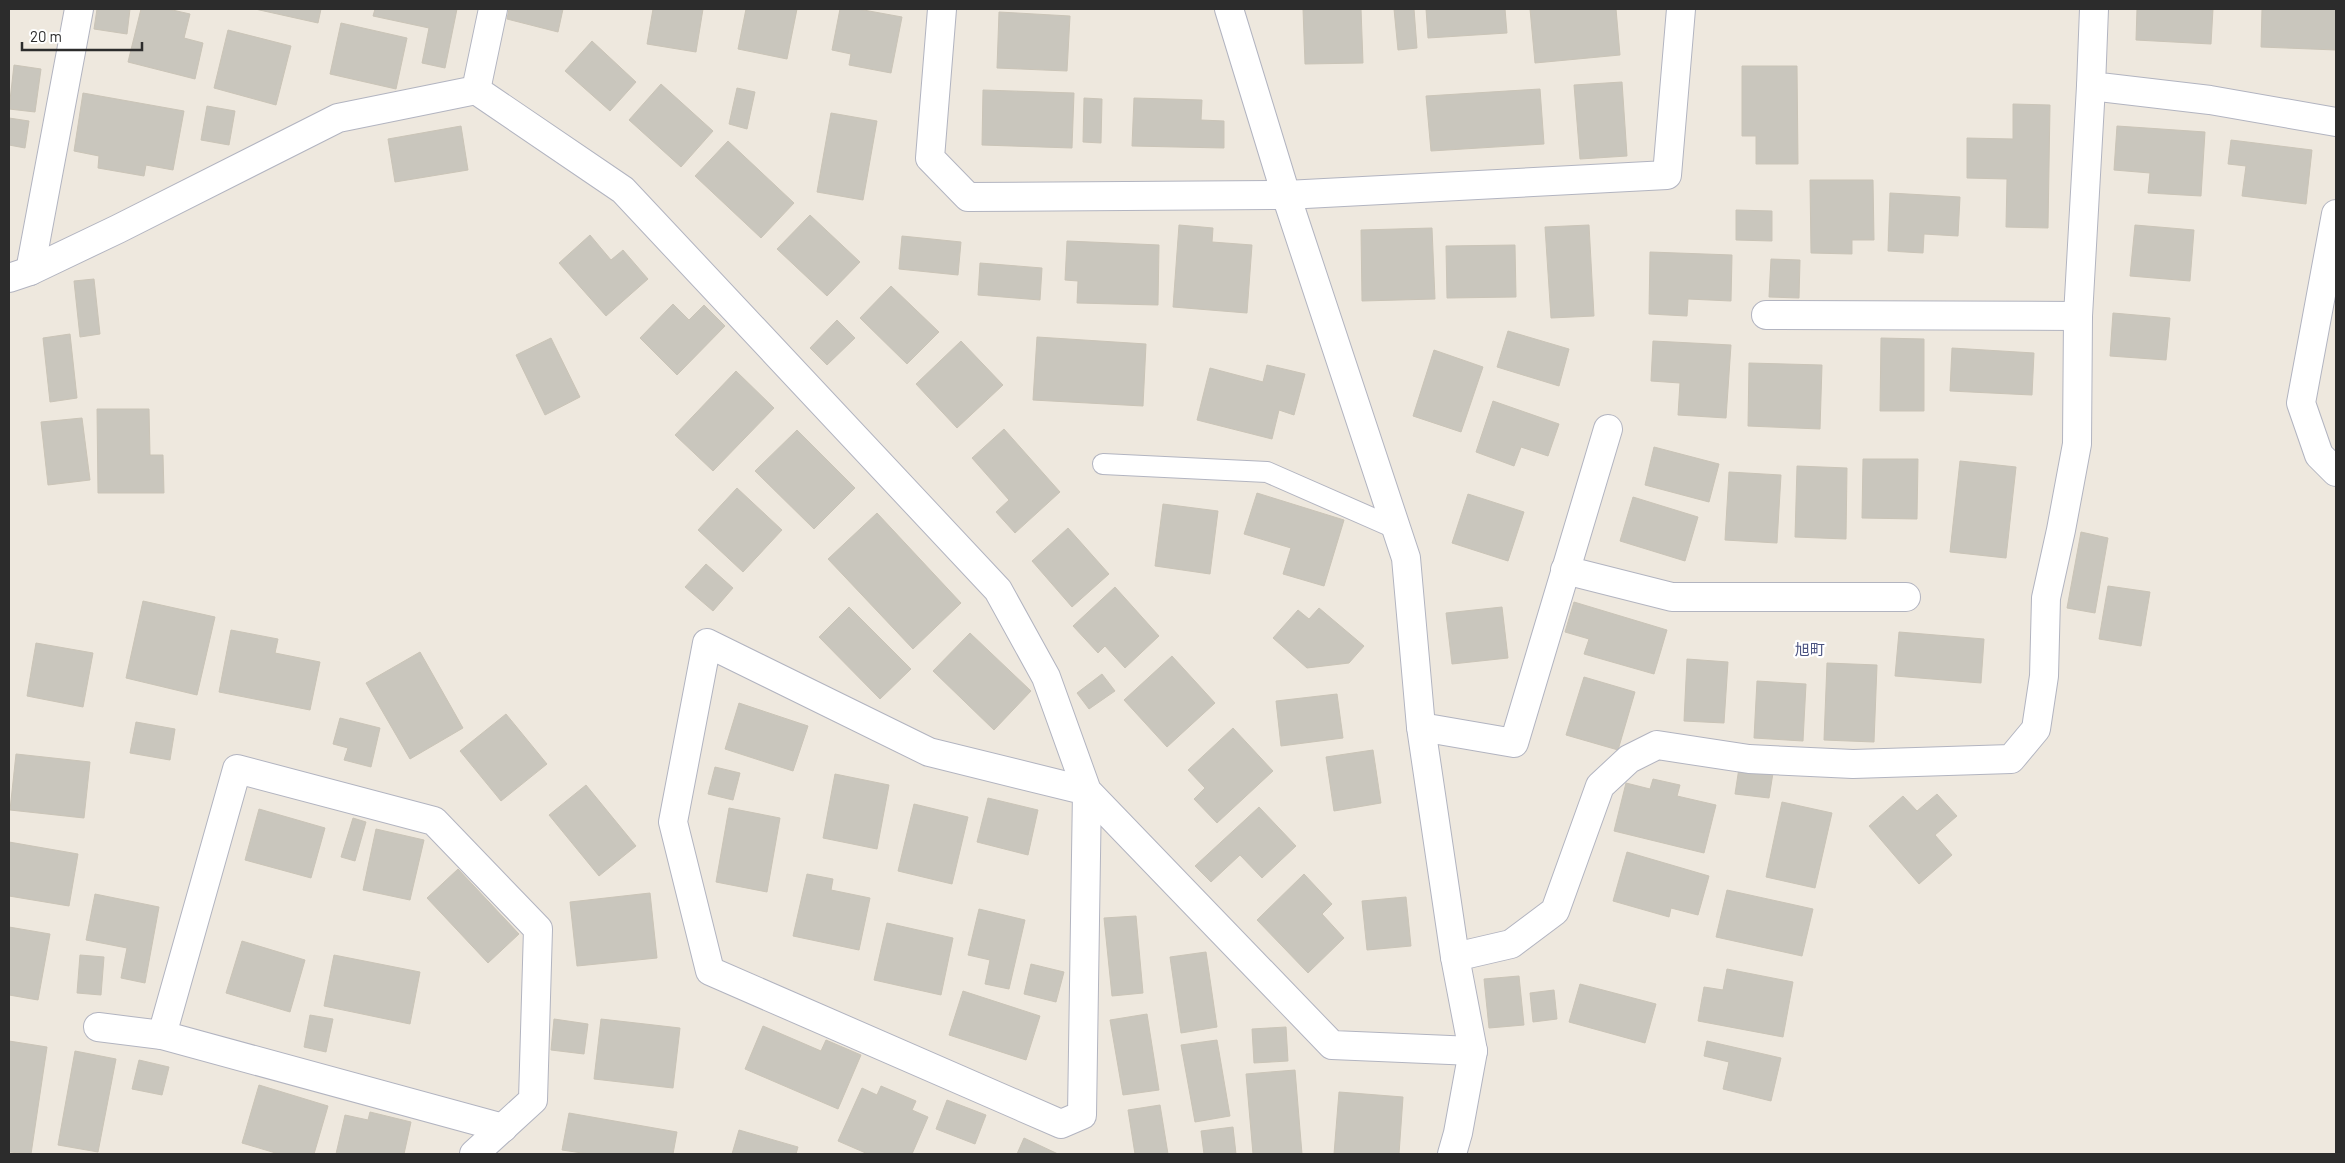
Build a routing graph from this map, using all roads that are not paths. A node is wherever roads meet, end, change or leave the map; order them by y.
1 (79, 9) edge
2 (492, 9) edge
3 (942, 9) edge
4 (1229, 9) edge
5 (1681, 9) edge
6 (2094, 9) edge
7 (2092, 86) junction
8 (476, 90) junction
9 (2336, 122) edge
10 (1286, 195) junction
11 (2336, 214) edge
12 (19, 274) edge
13 (1766, 315) dead end
14 (2078, 316) junction
15 (1608, 429) dead end
16 (1103, 464) dead end
17 (2336, 472) edge
18 (1398, 529) junction
19 (1565, 570) junction
20 (1906, 597) dead end
21 (1421, 727) junction
22 (1086, 791) junction
23 (1456, 957) junction
24 (98, 1027) dead end
25 (162, 1035) junction
26 (1473, 1051) junction
27 (503, 1128) junction
28 (474, 1154) edge
29 (1452, 1154) edge

1 - 12 street
2 - 8 street
3 - 10 street
4 - 10 street
5 - 10 street
6 - 7 street
7 - 9 street
7 - 14 street
8 - 12 street
8 - 22 street
10 - 18 street
11 - 17 street
13 - 14 street
14 - 23 street
15 - 19 street
16 - 18 lane
18 - 21 street
19 - 20 street
19 - 21 street
21 - 23 street
22 - 22 street
22 - 26 street
23 - 26 street
24 - 25 street
25 - 27 street
25 - 27 street
26 - 29 street
27 - 28 street

